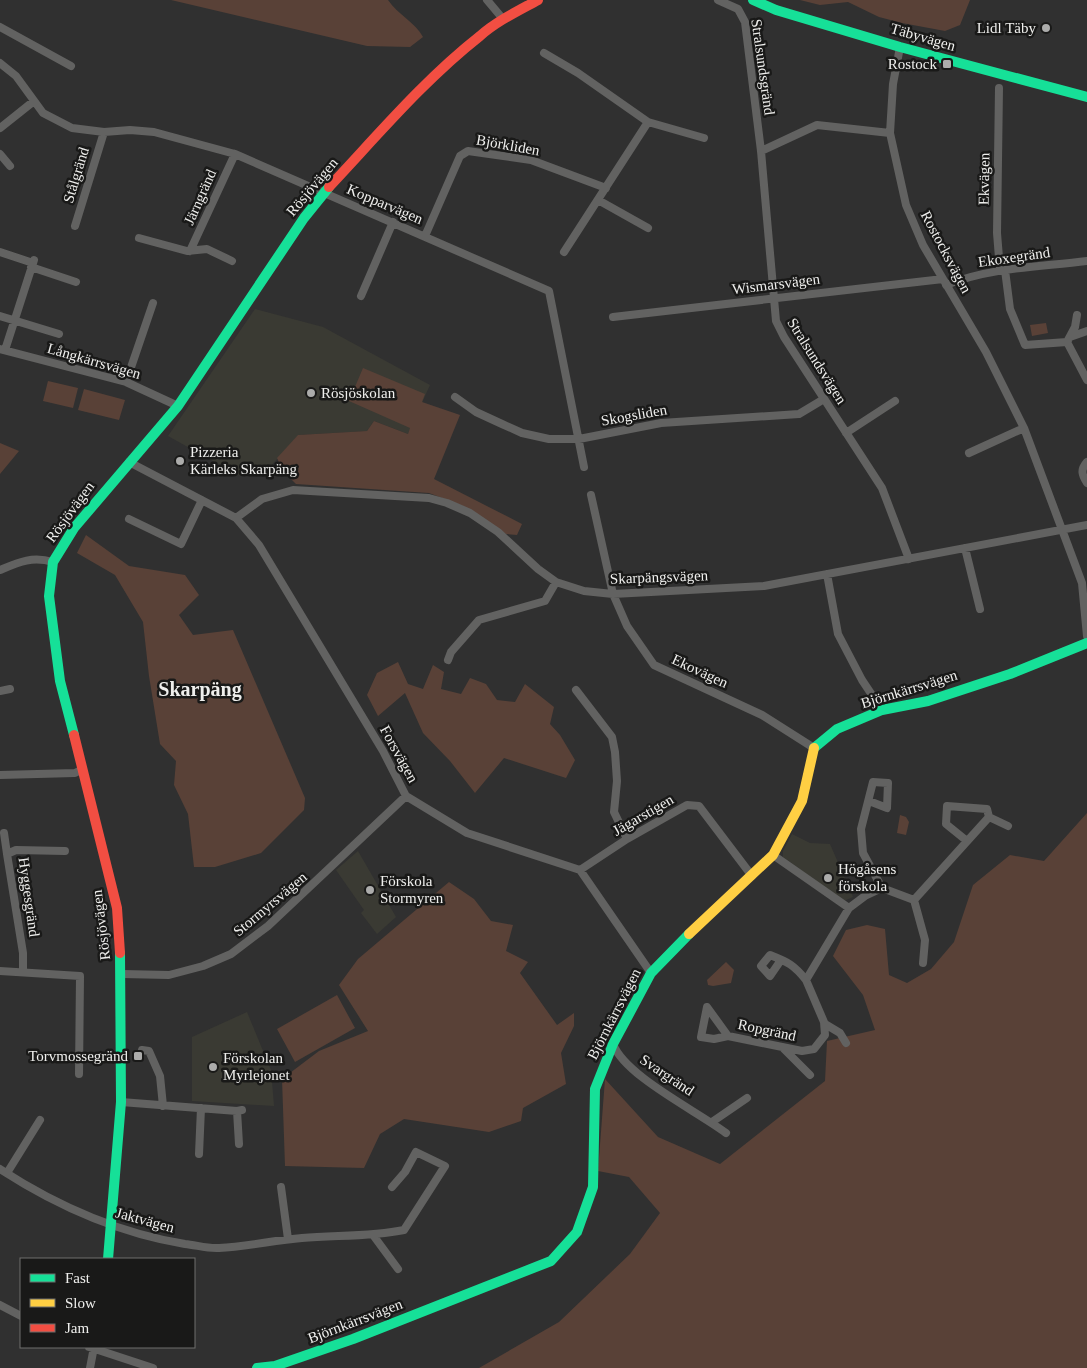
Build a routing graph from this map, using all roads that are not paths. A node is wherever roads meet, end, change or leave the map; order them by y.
1 (487, 0) edge
2 (538, 0) edge
3 (718, 0) edge
4 (753, 0) edge
5 (503, 19) junction
6 (0, 27) edge
7 (900, 47) junction
8 (544, 53) dead end
9 (0, 63) edge
10 (71, 66) dead end
11 (1000, 88) dead end
12 (1087, 97) edge
13 (34, 101) junction
14 (648, 122) junction
15 (0, 128) edge
16 (104, 132) junction
17 (890, 133) junction
18 (704, 138) dead end
19 (762, 151) junction
20 (0, 154) edge
21 (234, 154) junction
22 (10, 166) dead end
23 (606, 188) junction
24 (323, 193) junction
25 (598, 200) junction
26 (393, 222) junction
27 (75, 226) dead end
28 (648, 228) dead end
29 (425, 236) junction
30 (139, 238) dead end
31 (190, 250) junction
32 (0, 252) edge
33 (564, 252) dead end
34 (232, 261) dead end
35 (1087, 262) edge
36 (32, 263) junction
37 (1003, 270) junction
38 (76, 282) dead end
39 (945, 282) junction
40 (361, 296) dead end
41 (773, 298) junction
42 (153, 303) dead end
43 (1077, 315) dead end
44 (0, 316) edge
45 (613, 317) dead end
46 (14, 321) junction
47 (1087, 332) edge
48 (59, 334) dead end
49 (1069, 339) junction
50 (2, 350) edge
51 (1087, 380) edge
52 (126, 382) junction
53 (455, 397) dead end
54 (824, 400) junction
55 (894, 401) dead end
56 (178, 406) junction
57 (1024, 428) junction
58 (846, 433) junction
59 (579, 439) junction
60 (969, 453) dead end
61 (129, 462) junction
62 (1087, 462) edge
63 (584, 467) dead end
64 (1087, 483) edge
65 (591, 495) dead end
66 (202, 500) junction
67 (236, 518) junction
68 (129, 519) dead end
69 (1087, 525) edge
70 (1064, 530) junction
71 (965, 548) junction
72 (909, 559) junction
73 (53, 562) junction
74 (0, 570) edge
75 (827, 574) junction
76 (556, 582) junction
77 (613, 594) junction
78 (980, 609) dead end
79 (1087, 636) edge
80 (1087, 643) edge
81 (448, 660) dead end
82 (10, 689) dead end
83 (576, 690) dead end
84 (0, 692) edge
85 (882, 710) junction
86 (814, 748) junction
87 (81, 770) junction
88 (0, 775) edge
89 (406, 796) junction
90 (869, 801) dead end
91 (990, 817) junction
92 (1008, 826) dead end
93 (4, 833) dead end
94 (627, 839) junction
95 (967, 841) junction
96 (65, 851) dead end
97 (7, 854) junction
98 (774, 855) junction
99 (580, 870) junction
100 (752, 876) junction
101 (882, 888) junction
102 (914, 900) junction
103 (849, 908) junction
104 (781, 960) dead end
105 (923, 963) dead end
106 (0, 971) edge
107 (23, 972) junction
108 (650, 973) junction
109 (122, 974) junction
110 (806, 980) junction
111 (824, 1024) junction
112 (728, 1036) dead end
113 (846, 1043) dead end
114 (614, 1044) junction
115 (784, 1049) junction
116 (142, 1050) dead end
117 (79, 1074) dead end
118 (810, 1075) dead end
119 (747, 1098) dead end
120 (121, 1102) junction
121 (162, 1106) junction
122 (201, 1108) junction
123 (40, 1120) dead end
124 (712, 1122) junction
125 (726, 1133) dead end
126 (239, 1144) dead end
127 (199, 1154) dead end
128 (3, 1171) edge
129 (281, 1187) dead end
130 (392, 1187) dead end
131 (112, 1227) junction
132 (373, 1235) junction
133 (288, 1239) junction
134 (108, 1258) edge
135 (398, 1269) dead end
136 (0, 1305) edge
137 (20, 1315) edge
138 (93, 1348) edge
139 (96, 1348) edge
140 (90, 1368) edge
141 (154, 1368) edge
142 (256, 1368) edge

1 - 5 street
2 - 5 street, Rösjövägen
3 - 19 street, Stralsundsgränd
4 - 7 street, Täbyvägen
5 - 24 street, Rösjövägen
6 - 10 street
7 - 12 street, Täbyvägen
7 - 17 street, Rostocksvägen
8 - 14 street
9 - 13 street, Kopparvägen
11 - 37 street, Ekvägen
13 - 15 street
13 - 16 street, Kopparvägen
14 - 18 street
14 - 23 street
16 - 21 street, Kopparvägen
16 - 27 street, Stålgränd
17 - 19 street
17 - 39 street, Rostocksvägen
19 - 41 street, Stralsundsvägen
20 - 22 street
21 - 24 street, Kopparvägen
21 - 31 street, Järngränd
23 - 25 street
23 - 29 street, Björkliden
24 - 26 street, Kopparvägen
24 - 56 street, Rösjövägen
25 - 28 street
25 - 33 street
26 - 29 street, Kopparvägen
26 - 40 street
29 - 59 street, Kopparvägen
30 - 31 street, Järngränd
31 - 34 street, Järngränd
32 - 36 street
35 - 37 street, Ekoxegränd
36 - 38 street
36 - 46 street
37 - 39 street, Ekoxegränd
37 - 49 street, Ekvägen
39 - 41 street, Wismarsvägen
39 - 57 street, Rostocksvägen
41 - 45 street, Wismarsvägen
41 - 54 street, Stralsundsvägen
42 - 52 street
43 - 49 street
44 - 46 street
46 - 48 street
46 - 50 street
47 - 49 street
49 - 51 street
50 - 52 street, Långkärrsvägen
52 - 56 street, Långkärrsvägen
53 - 59 street, Skogsliden
54 - 58 street, Stralsundsvägen
54 - 59 street, Skogsliden
55 - 58 street
56 - 61 street, Rösjövägen
57 - 60 street
57 - 70 street, Rostocksvägen
58 - 72 street, Stralsundsvägen
59 - 63 street, Kopparvägen
61 - 66 street, Forsvägen
61 - 73 street, Rösjövägen
62 - 64 street
65 - 77 street, Ekovägen
66 - 67 street, Forsvägen
66 - 68 street
67 - 76 street, Skarpängsvägen
67 - 89 street, Forsvägen
69 - 70 street, Skarpängsvägen
70 - 71 street, Skarpängsvägen
70 - 79 street, Rostocksvägen
71 - 72 street, Skarpängsvägen
71 - 78 street
72 - 75 street, Skarpängsvägen
73 - 74 street
73 - 87 street, Rösjövägen
75 - 77 street, Skarpängsvägen
75 - 85 street
76 - 77 street, Skarpängsvägen
76 - 81 street
77 - 86 street, Ekovägen
80 - 85 street, Björnkärrsvägen
82 - 84 street
83 - 94 street
85 - 86 street, Björnkärrsvägen
86 - 98 street, Björnkärrsvägen
87 - 88 street
87 - 109 street, Rösjövägen
89 - 99 street, Forsvägen
89 - 109 street, Stormyrsvägen
90 - 101 street
91 - 92 street
91 - 95 street
91 - 95 street
93 - 97 street
94 - 99 street, Jägarstigen
94 - 100 street, Jägarstigen
95 - 102 street
96 - 97 street, Hyggesgränd
97 - 107 street, Hyggesgränd
98 - 100 street, Björnkärrsvägen
98 - 103 street
99 - 108 street
100 - 108 street, Björnkärrsvägen
101 - 102 street
101 - 103 street
102 - 105 street
103 - 110 street
104 - 110 street
106 - 107 street
107 - 117 street
108 - 114 street, Björnkärrsvägen
109 - 120 street, Rösjövägen
110 - 111 street
111 - 113 street
111 - 115 street, Ropgränd
112 - 115 street, Ropgränd
114 - 124 street, Svargränd
114 - 142 street, Björnkärrsvägen
115 - 118 street
116 - 121 street
119 - 124 street
120 - 121 street
120 - 131 street, Rösjövägen
121 - 122 street
122 - 126 street
122 - 127 street
123 - 128 street, Jaktvägen
124 - 125 street, Svargränd
128 - 131 street, Jaktvägen
129 - 133 street
130 - 132 street, Jaktvägen
131 - 133 street, Jaktvägen
131 - 134 street, Rösjövägen
132 - 133 street, Jaktvägen
132 - 135 street
136 - 137 street
138 - 140 street
139 - 141 street

